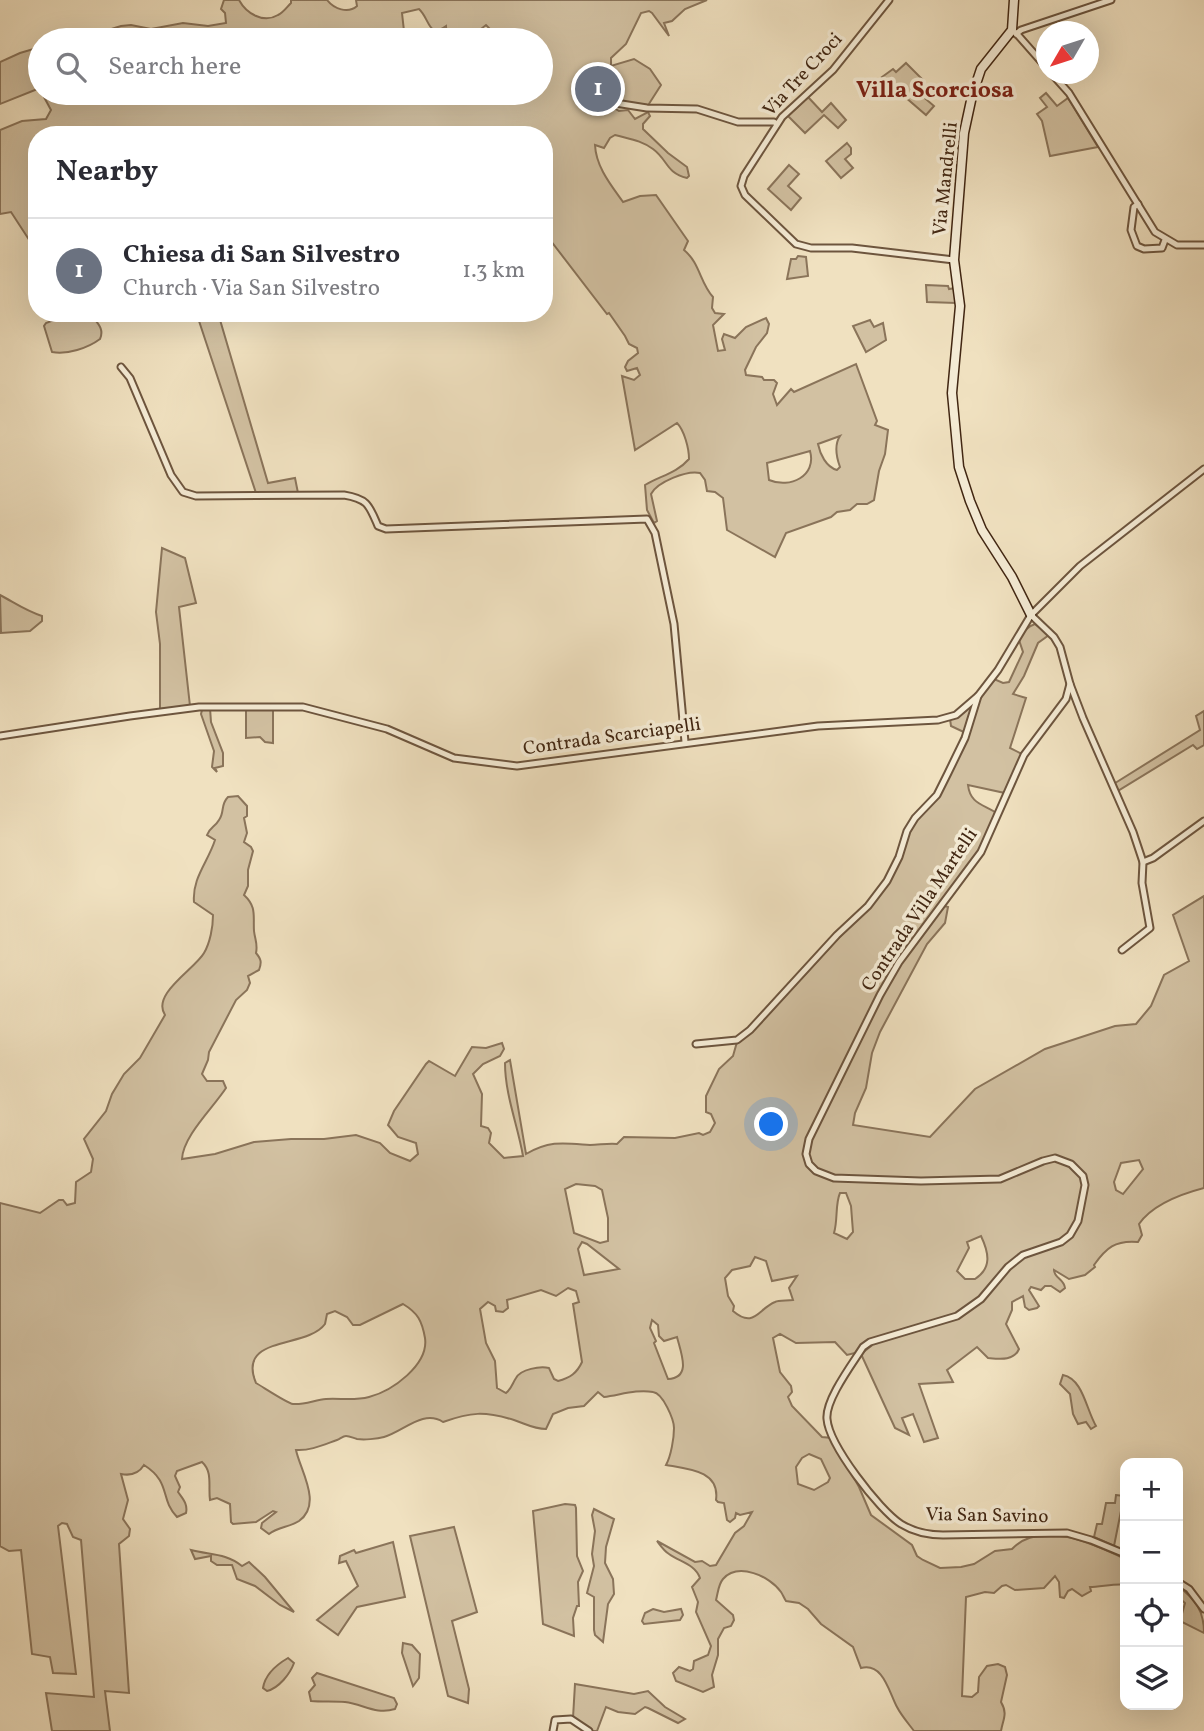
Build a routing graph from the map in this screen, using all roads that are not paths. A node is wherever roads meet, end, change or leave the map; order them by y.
1 (889, 0) edge
2 (1014, 0) edge
3 (1111, 0) edge
4 (1014, 32) junction
5 (1036, 56) edge
6 (1061, 84) edge
7 (590, 99) dead end
8 (777, 124) junction
9 (1138, 204) junction
10 (1165, 240) junction
11 (1204, 245) edge
12 (954, 260) junction
13 (121, 366) dead end
14 (1204, 468) edge
15 (1031, 615) junction
16 (1070, 684) junction
17 (978, 696) junction
18 (0, 736) edge
19 (685, 742) junction
20 (1204, 821) edge
21 (1143, 862) junction
22 (1122, 950) dead end
23 (696, 1044) dead end
24 (863, 1484) joint
25 (1120, 1553) edge
26 (1181, 1584) edge
27 (1204, 1609) edge
28 (553, 1731) edge
29 (589, 1731) edge

1 - 8 street, Via Tre Croci
2 - 4 street
3 - 4 street
4 - 5 street
4 - 12 street, Via Mandrelli
6 - 9 street
7 - 8 street
8 - 12 street, Via Tre Croci
9 - 10 street
9 - 10 street
10 - 11 street
12 - 15 street, Via Mandrelli
13 - 19 street
14 - 15 street
15 - 16 street
15 - 17 street
16 - 21 street
16 - 24 street, Contrada Villa Martelli
17 - 19 street, Contrada Scarciapelli
17 - 23 street
18 - 19 street, Contrada Scarciapelli
20 - 21 street
21 - 22 street
24 - 25 street, Via San Savino
26 - 27 street
28 - 29 street

